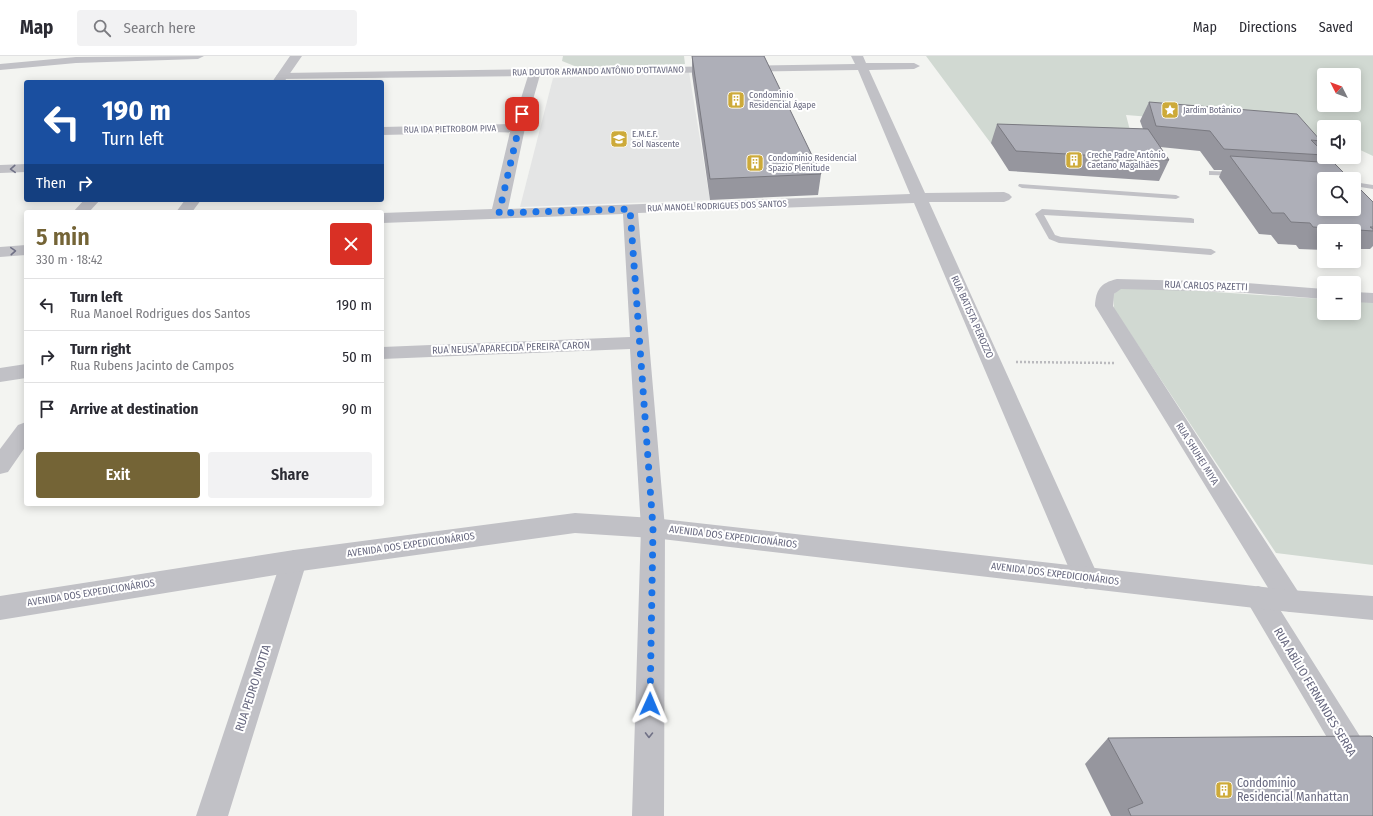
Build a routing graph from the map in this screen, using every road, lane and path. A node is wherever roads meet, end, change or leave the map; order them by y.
1 (198, 56) edge
2 (296, 56) edge
3 (444, 62) dead end
4 (860, 62) edge
5 (914, 66) dead end
6 (0, 67) edge
7 (535, 72) junction
8 (439, 74) junction
9 (280, 79) edge
10 (518, 128) junction
11 (384, 131) edge
12 (24, 168) edge
13 (0, 170) edge
14 (1212, 173) dead end
15 (1244, 175) edge
16 (1361, 185) edge
17 (1022, 186) dead end
18 (1373, 187) edge
19 (1004, 197) dead end
20 (1176, 197) dead end
21 (920, 198) junction
22 (90, 202) edge
23 (630, 209) junction
24 (83, 210) edge
25 (499, 213) junction
26 (384, 218) edge
27 (1191, 220) dead end
28 (24, 250) edge
29 (0, 252) edge
30 (1211, 252) dead end
31 (1317, 293) edge
32 (1361, 297) edge
33 (1373, 298) edge
34 (1104, 306) joint
35 (640, 343) junction
36 (384, 353) edge
37 (991, 362) junction
38 (1140, 363) junction
39 (24, 371) edge
40 (0, 375) edge
41 (24, 433) edge
42 (0, 466) edge
43 (653, 528) junction
44 (294, 561) junction
45 (1086, 578) junction
46 (1258, 597) junction
47 (1290, 601) junction
48 (0, 608) edge
49 (1373, 608) edge
50 (1373, 786) edge
51 (212, 816) edge
52 (648, 816) edge

1 - 6 street
2 - 9 street
3 - 8 street
4 - 5 street, RUA DOUTOR ARMANDO ANTÔNIO D'OTTAVIANO
4 - 7 street, RUA DOUTOR ARMANDO ANTÔNIO D'OTTAVIANO
4 - 21 street, RUA BATISTA PEROZZO
7 - 8 street, RUA DOUTOR ARMANDO ANTÔNIO D'OTTAVIANO
7 - 10 street
8 - 9 street, RUA DOUTOR ARMANDO ANTÔNIO D'OTTAVIANO
10 - 11 street, RUA IDA PIETROBOM PIVA
10 - 25 street
12 -> 13 street
14 - 15 lane
16 - 18 lane
17 - 20 lane
19 - 21 street, RUA MANOEL RODRIGUES DOS SANTOS
21 - 23 street, RUA MANOEL RODRIGUES DOS SANTOS
21 - 37 street, RUA BATISTA PEROZZO
22 - 24 street
23 - 25 street, RUA MANOEL RODRIGUES DOS SANTOS
23 - 35 street
25 - 26 street, RUA MANOEL RODRIGUES DOS SANTOS
27 - 30 lane
29 -> 28 street
31 - 34 street, RUA CARLOS PAZETTI
32 - 33 street
34 - 38 street, RUA SHUHEI MIYA
35 - 36 street, RUA NEUSA APARECIDA PEREIRA CARON
35 - 43 street
37 - 38 path
37 - 45 street, RUA BATISTA PEROZZO
38 - 47 street, RUA SHUHEI MIYA
39 - 40 street
41 - 42 street
43 - 44 street, AVENIDA DOS EXPEDICIONÁRIOS
43 - 45 street, AVENIDA DOS EXPEDICIONÁRIOS
43 -> 52 street
44 - 48 street, AVENIDA DOS EXPEDICIONÁRIOS
44 - 51 street, RUA PEDRO MOTTA
45 - 46 street, AVENIDA DOS EXPEDICIONÁRIOS
46 - 47 street, AVENIDA DOS EXPEDICIONÁRIOS
46 - 50 street, RUA ABÍLIO FERNANDES SERRA
47 - 49 street, AVENIDA DOS EXPEDICIONÁRIOS

